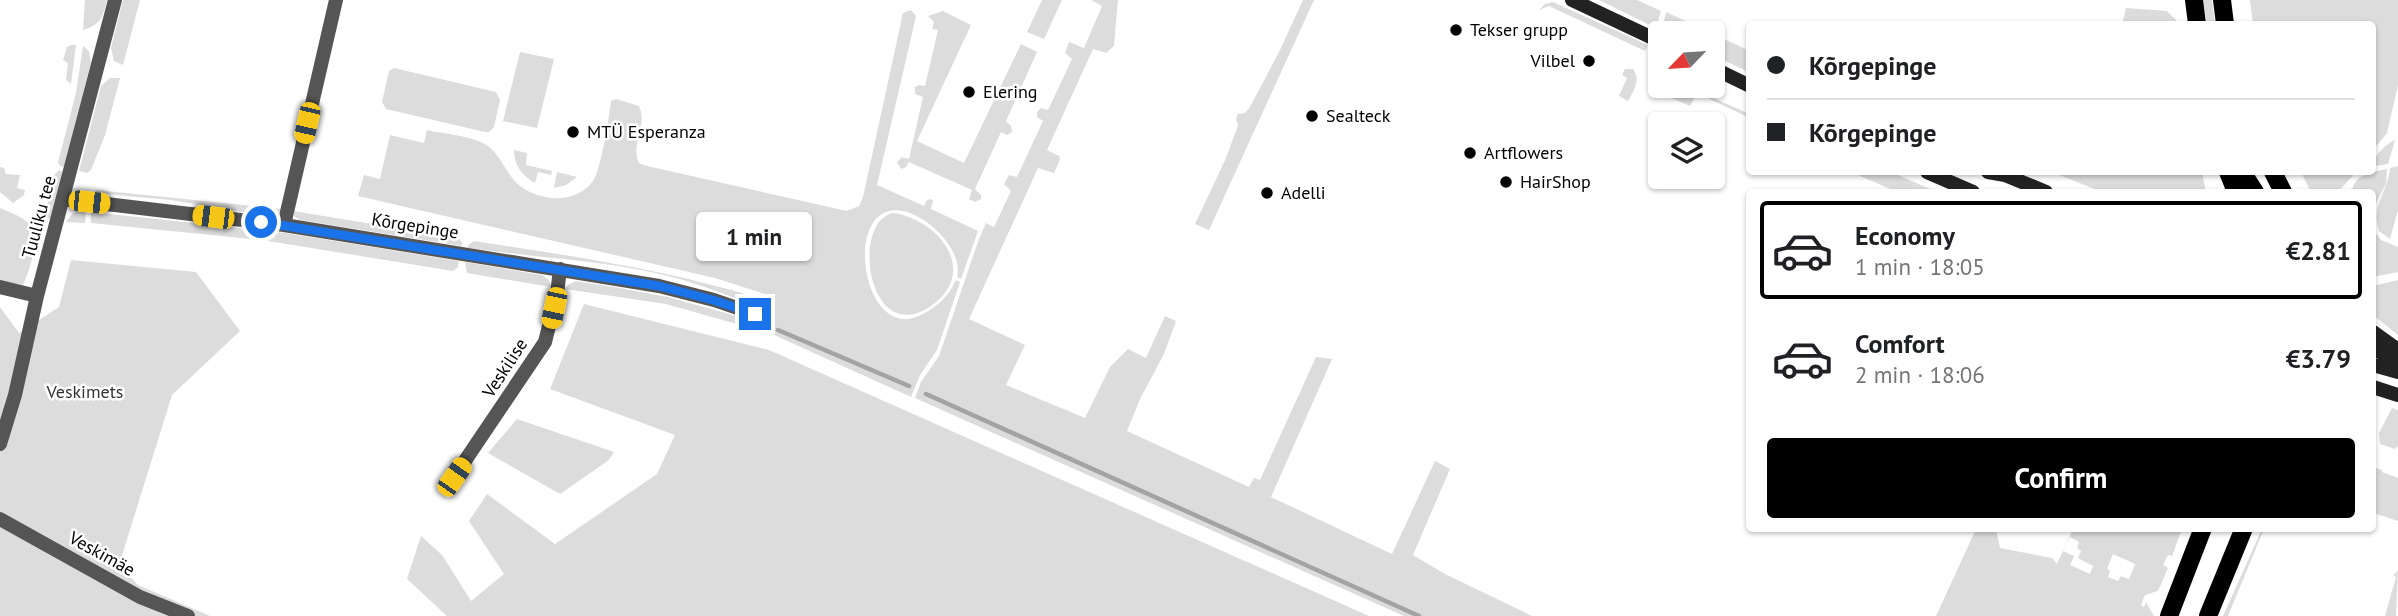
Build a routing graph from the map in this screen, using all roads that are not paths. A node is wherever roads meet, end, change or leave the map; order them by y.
1 (115, 0) edge
2 (337, 0) edge
3 (1572, 0) edge
4 (2194, 0) edge
5 (2222, 0) edge
6 (2197, 21) edge
7 (2225, 21) edge
8 (1648, 36) edge
9 (1726, 74) edge
10 (1746, 84) edge
11 (1934, 175) edge
12 (2005, 175) edge
13 (1966, 189) edge
14 (2039, 189) edge
15 (64, 199) junction
16 (284, 225) junction
17 (560, 269) junction
18 (0, 287) edge
19 (37, 296) junction
20 (755, 314) dead end
21 (2376, 334) edge
22 (2398, 349) edge
23 (2376, 350) edge
24 (2398, 360) edge
25 (2376, 366) edge
26 (2398, 373) edge
27 (2376, 388) edge
28 (2398, 395) edge
29 (0, 444) edge
30 (454, 477) dead end
31 (0, 519) edge
32 (2201, 532) edge
33 (2242, 532) edge
34 (188, 616) edge
35 (2169, 616) edge
36 (2208, 616) edge

1 - 15 street, Tuuliku tee
2 - 16 street
3 - 8 main road
4 - 6 main road
5 - 7 main road
9 - 10 main road
11 - 13 main road
12 - 14 main road
15 - 16 street, Kõrgepinge
15 - 19 street, Tuuliku tee
16 - 17 street, Kõrgepinge
17 - 20 street, Kõrgepinge
17 - 30 street, Veskilise
18 - 19 street
19 - 29 street, Tuuliku tee
21 - 22 main road
23 - 24 main road
25 - 26 main road
27 - 28 main road
31 - 34 street, Veskimäe
32 - 35 main road
33 - 36 main road

